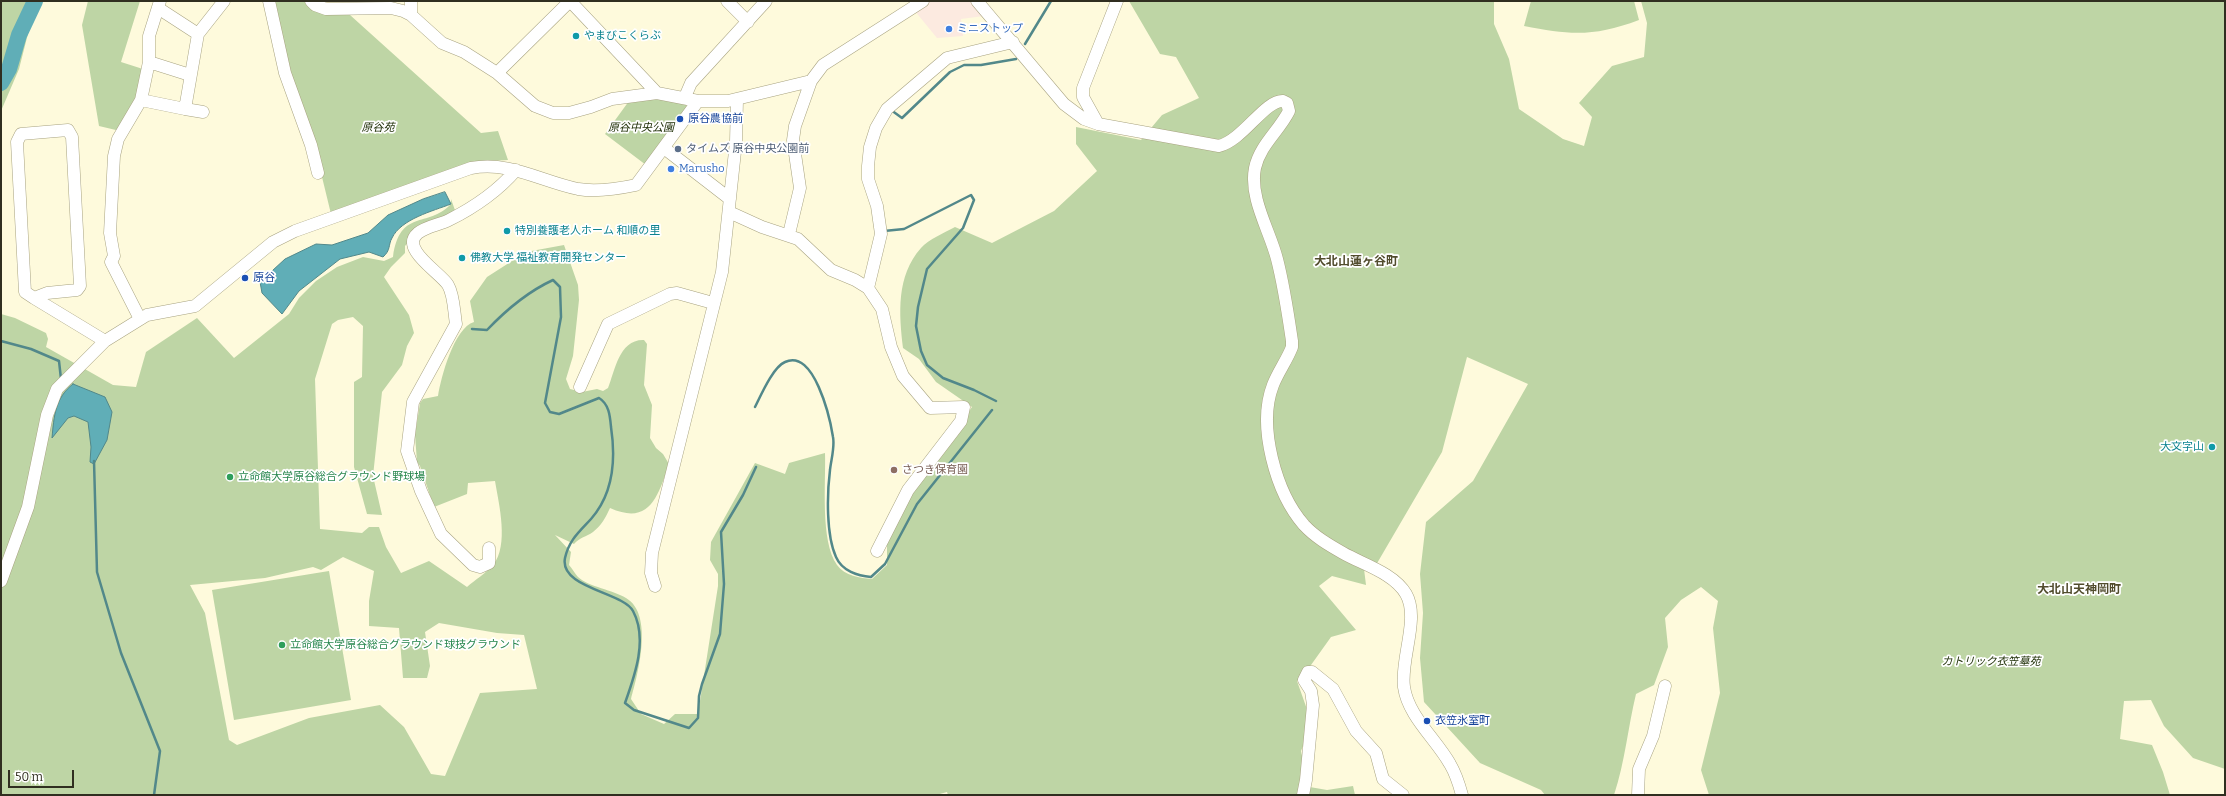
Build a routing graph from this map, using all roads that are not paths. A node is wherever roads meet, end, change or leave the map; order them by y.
1 (224, 1) edge
2 (269, 1) edge
3 (311, 1) edge
4 (411, 1) edge
5 (570, 1) edge
6 (727, 1) edge
7 (766, 1) edge
8 (924, 1) edge
9 (977, 1) edge
10 (1117, 1) edge
11 (159, 5) edge
12 (411, 15) junction
13 (748, 22) junction
14 (198, 34) junction
15 (1013, 42) junction
16 (148, 62) junction
17 (498, 73) junction
18 (190, 75) junction
19 (810, 81) junction
20 (657, 93) junction
21 (685, 97) junction
22 (141, 100) junction
23 (737, 100) junction
24 (698, 101) junction
25 (185, 110) junction
26 (202, 112) dead end
27 (1098, 124) junction
28 (664, 148) junction
29 (516, 170) junction
30 (318, 174) dead end
31 (730, 199) junction
32 (729, 212) junction
33 (788, 234) junction
34 (868, 288) junction
35 (34, 298) junction
36 (713, 303) junction
37 (140, 319) junction
38 (105, 341) junction
39 (580, 386) dead end
40 (489, 548) dead end
41 (877, 551) dead end
42 (1, 581) edge
43 (655, 586) dead end
44 (1665, 686) dead end
45 (1303, 795) edge
46 (1403, 795) edge
47 (1462, 795) edge
48 (1638, 795) edge

1 - 14 street
2 - 30 street
3 - 12 street
4 - 12 street
5 - 17 street
5 - 20 street
6 - 13 street
7 - 13 street
8 - 19 street
9 - 15 street
10 - 27 street
11 - 14 street
11 - 16 street
12 - 17 street
13 - 21 street
14 - 18 street
15 - 27 street
15 - 34 street
16 - 18 street
16 - 22 street
17 - 20 street
18 - 25 street
19 - 23 street
19 - 33 street
20 - 21 street
21 - 24 street
22 - 25 street
22 - 37 street
23 - 24 street
23 - 31 street
24 - 28 street
25 - 26 street
27 - 47 street
28 - 29 street
28 - 31 street
29 - 37 street
29 - 40 street
31 - 32 street
32 - 33 street
32 - 36 street
33 - 34 street
34 - 41 street
35 - 35 street
35 - 38 street
36 - 39 street
36 - 43 street
37 - 38 street
38 - 42 street
44 - 48 street
45 - 46 street

